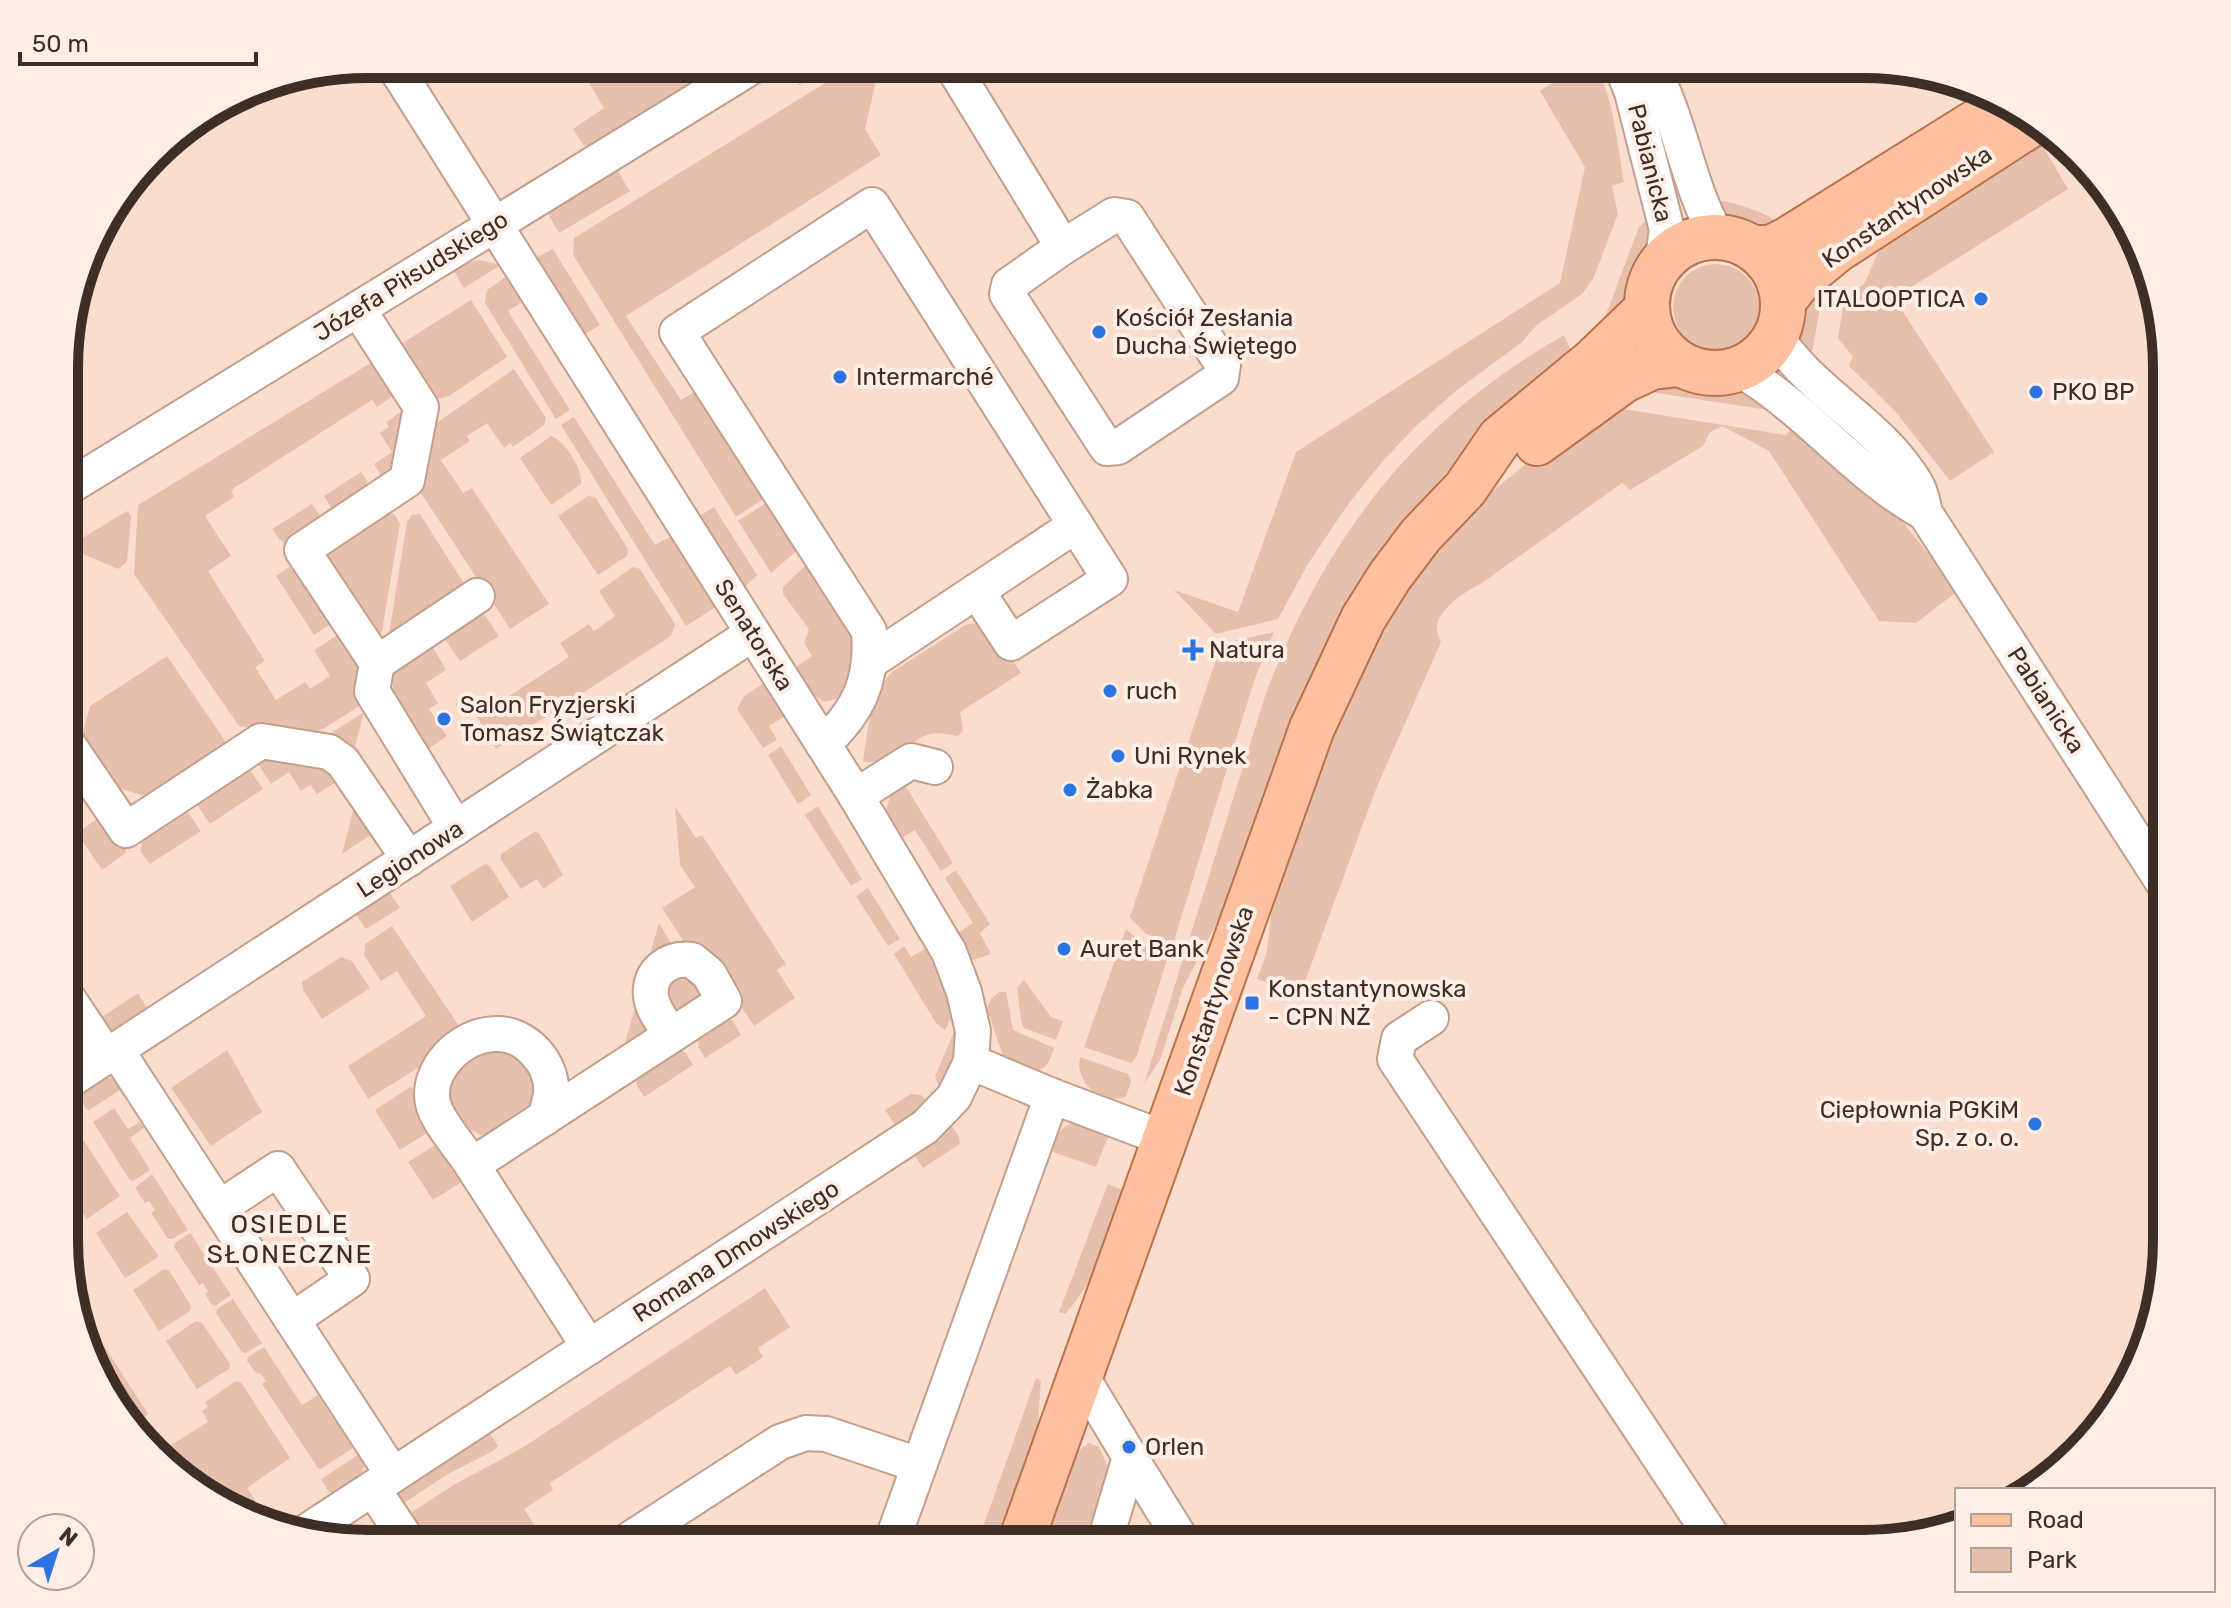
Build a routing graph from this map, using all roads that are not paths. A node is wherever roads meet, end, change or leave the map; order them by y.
1 (402, 78) edge
2 (733, 78) edge
3 (960, 78) edge
4 (1626, 78) edge
5 (1656, 78) edge
6 (1995, 110) edge
7 (2025, 128) edge
8 (496, 224) junction
9 (1734, 242) junction
10 (1063, 247) junction
11 (1662, 263) junction
12 (358, 309) junction
13 (1647, 309) junction
14 (1780, 318) junction
15 (1679, 364) junction
16 (1737, 368) junction
17 (78, 481) edge
18 (1465, 489) junction
19 (1925, 513) junction
20 (1076, 525) junction
21 (977, 591) junction
22 (477, 596) dead end
23 (752, 634) junction
24 (871, 661) junction
25 (377, 663) junction
26 (823, 744) junction
27 (78, 759) edge
28 (935, 767) dead end
29 (856, 796) junction
30 (456, 828) junction
31 (409, 859) junction
32 (2153, 867) edge
33 (78, 1011) edge
34 (1431, 1018) dead end
35 (671, 1035) dead end
36 (112, 1054) junction
37 (971, 1062) junction
38 (78, 1075) edge
39 (1052, 1096) junction
40 (545, 1118) junction
41 (1166, 1139) junction
42 (472, 1165) junction
43 (219, 1208) junction
44 (292, 1320) junction
45 (589, 1347) junction
46 (1080, 1374) junction
47 (1130, 1457) junction
48 (919, 1465) junction
49 (383, 1482) junction
50 (317, 1525) edge
51 (403, 1530) edge
52 (644, 1530) edge
53 (896, 1530) edge
54 (1025, 1530) edge
55 (1108, 1530) edge
56 (1175, 1530) edge
57 (1708, 1530) edge

1 - 8 street, Senatorska
2 - 8 street, Józefa Piłsudskiego
3 - 10 street
4 - 11 street, Pabianicka
5 - 9 street, Pabianicka
6 - 9 main road, Konstantynowska
7 - 14 main road, Konstantynowska
8 - 12 street, Józefa Piłsudskiego
8 - 23 street, Senatorska
9 - 11 main road
9 - 14 main road
10 - 10 street
11 - 13 main road
12 - 17 street, Józefa Piłsudskiego
12 - 25 street
13 - 15 main road
13 - 18 main road, Konstantynowska
14 - 16 main road
14 - 19 street, Pabianicka
15 - 16 main road
15 - 18 main road, Konstantynowska
16 - 19 street, Pabianicka
18 - 41 main road, Konstantynowska
19 - 32 street, Pabianicka
20 - 21 street
20 - 21 street
20 - 24 street
21 - 24 street
22 - 25 street
23 - 26 street, Senatorska
23 - 30 street, Legionowa
24 - 26 street
25 - 30 street
26 - 29 street, Senatorska
27 - 31 street
28 - 29 street
29 - 37 street, Senatorska
30 - 31 street, Legionowa
31 - 36 street, Legionowa
33 - 36 street
34 - 57 street
35 - 40 street
36 - 38 street, Legionowa
36 - 43 street
37 - 39 street
37 - 45 street, Romana Dmowskiego
39 - 41 street
39 - 48 street
40 - 42 street
40 - 42 street
41 - 46 main road, Konstantynowska
42 - 45 street
43 - 44 street
43 - 44 street
44 - 49 street
45 - 49 street, Romana Dmowskiego
46 - 47 street
46 - 54 main road, Konstantynowska
47 - 55 street
47 - 56 street
48 - 52 street
48 - 53 street
49 - 50 street, Romana Dmowskiego
49 - 51 street

